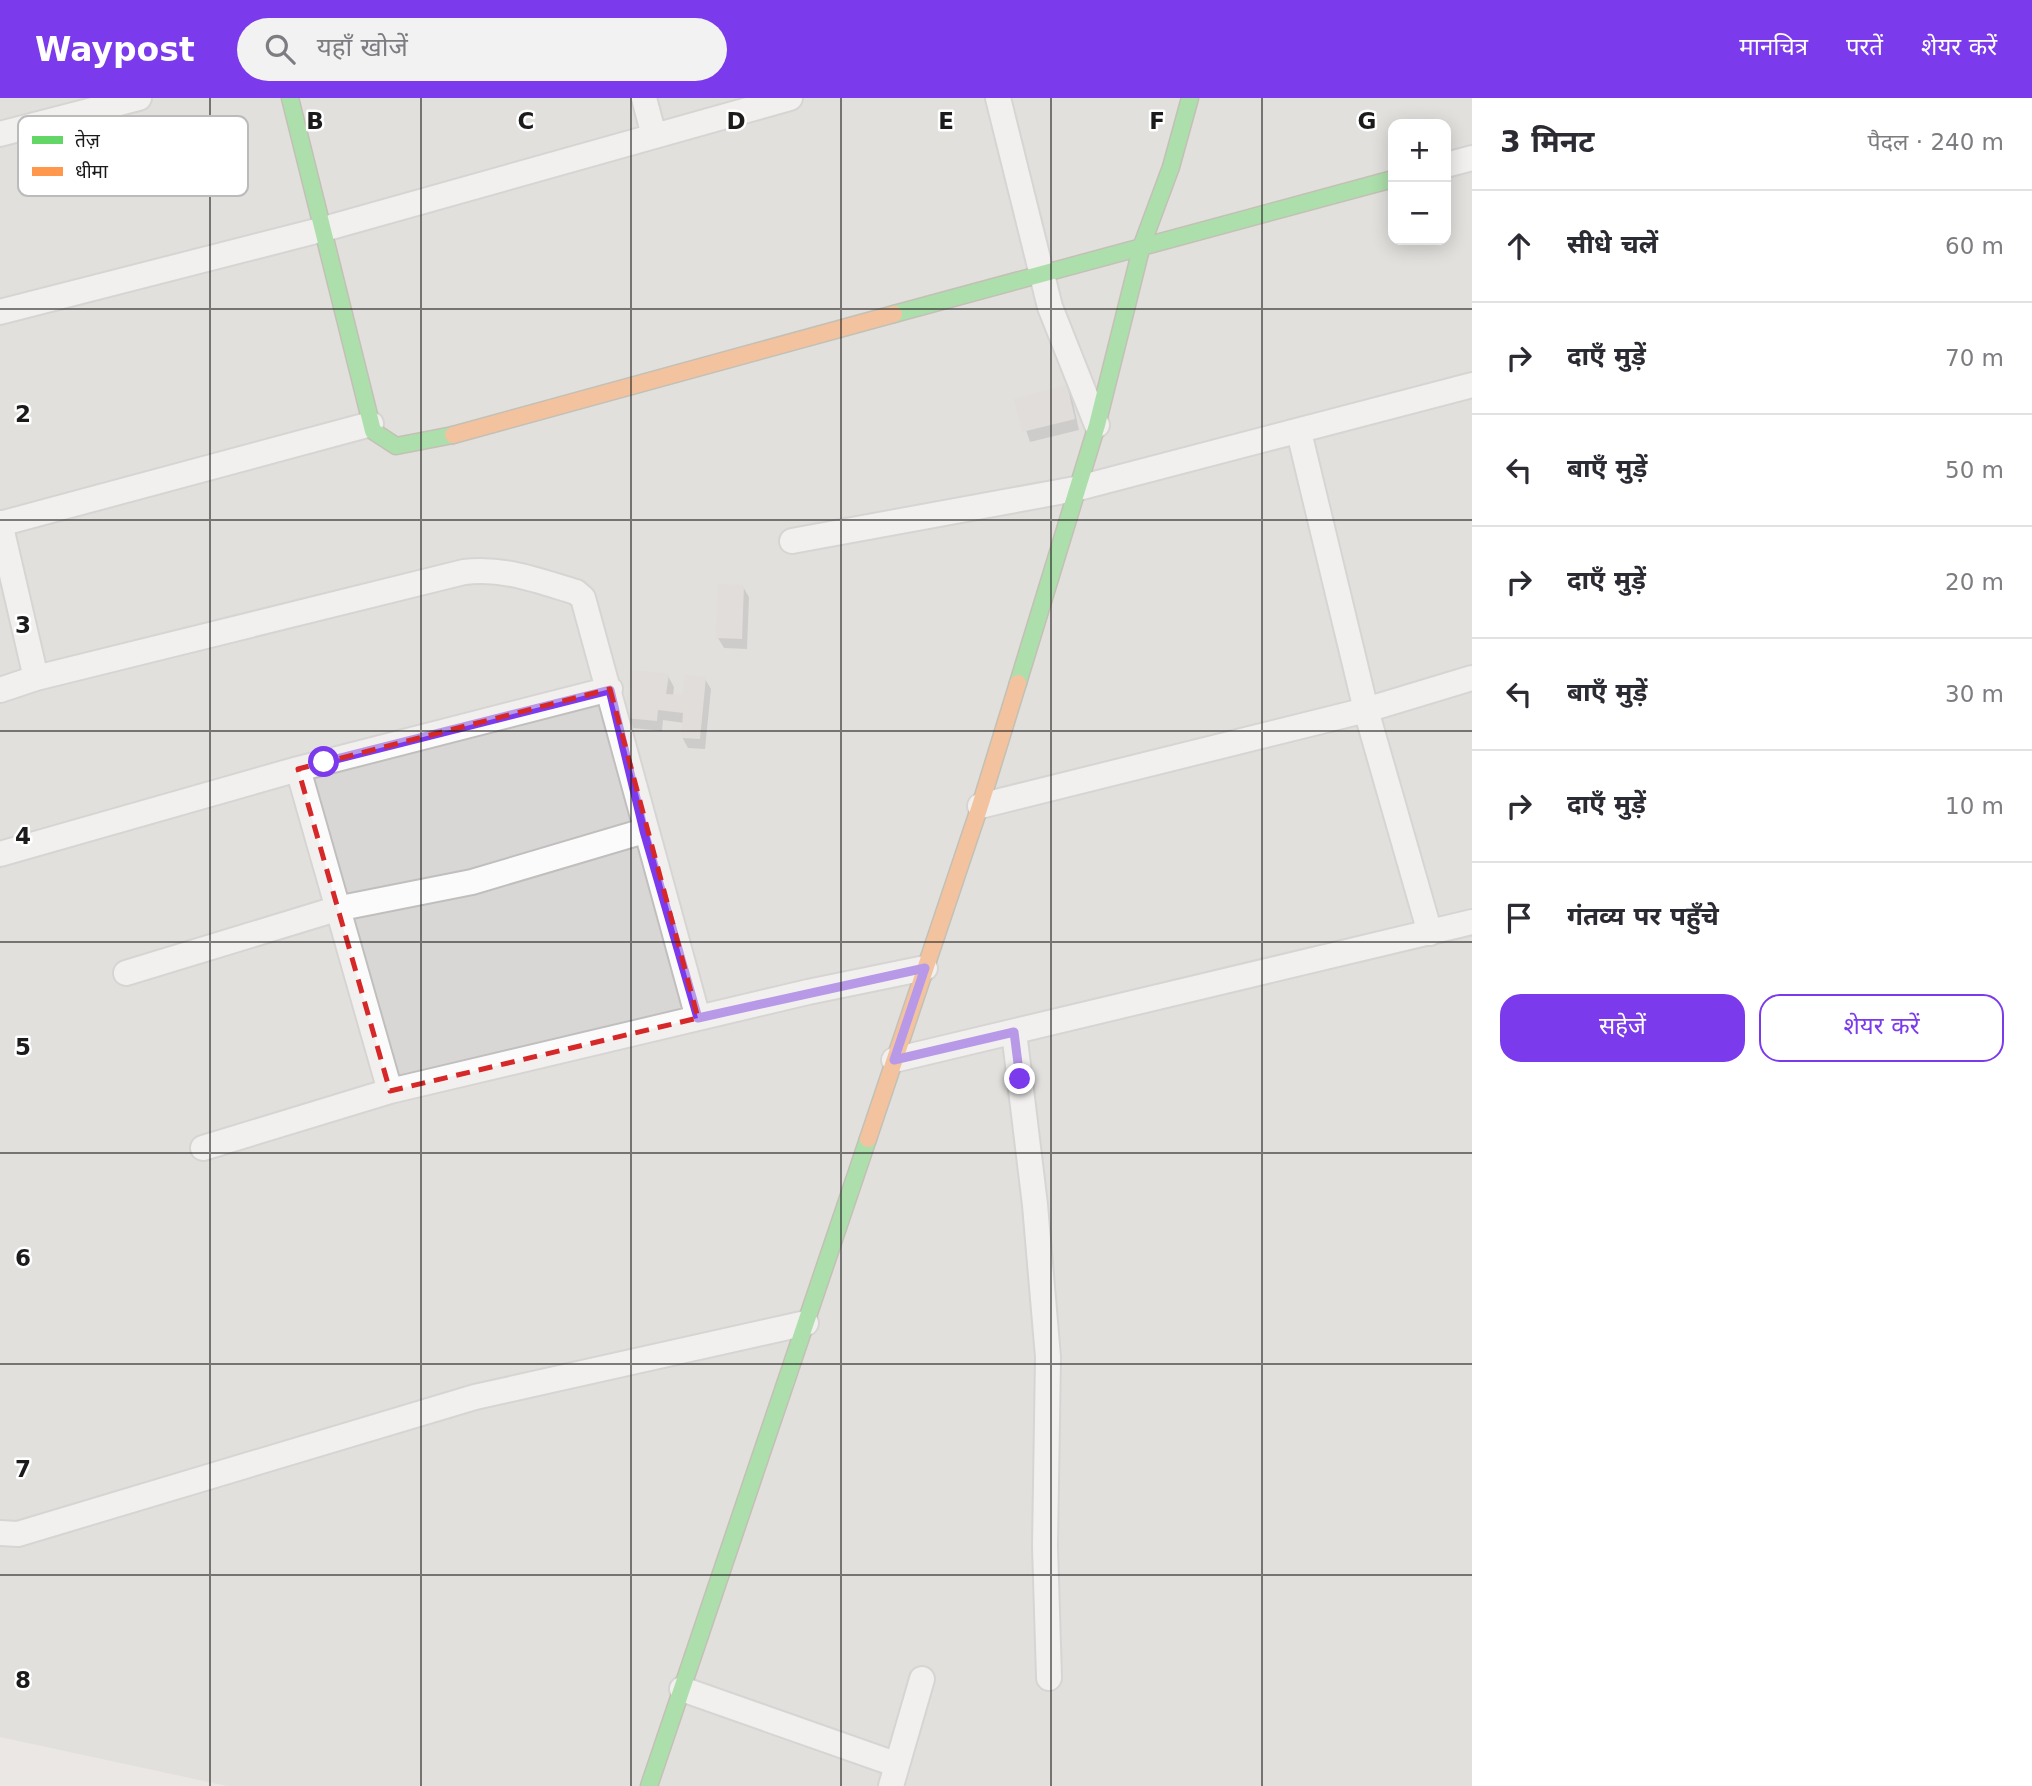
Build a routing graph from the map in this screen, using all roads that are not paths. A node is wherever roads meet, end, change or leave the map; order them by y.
1 (139, 98) edge
2 (290, 98) edge
3 (643, 98) edge
4 (790, 98) edge
5 (998, 98) edge
6 (1190, 98) edge
7 (70, 116) edge
8 (18, 129) edge
9 (0, 134) edge
10 (654, 136) junction
11 (1472, 158) edge
12 (1451, 164) edge
13 (1388, 180) edge
14 (324, 229) junction
15 (1142, 245) junction
16 (1041, 273) junction
17 (0, 312) edge
18 (1472, 385) edge
19 (371, 424) junction
20 (1097, 425) junction
21 (1299, 432) junction
22 (1075, 489) junction
23 (0, 524) edge
24 (792, 541) dead end
25 (36, 678) junction
26 (1472, 678) edge
27 (0, 690) edge
28 (610, 690) junction
29 (1366, 710) junction
30 (299, 769) junction
31 (980, 806) junction
32 (644, 831) junction
33 (0, 855) edge
34 (336, 909) junction
35 (1472, 922) edge
36 (1430, 933) junction
37 (925, 968) junction
38 (126, 973) dead end
39 (698, 1018) junction
40 (1014, 1032) junction
41 (894, 1060) junction
42 (390, 1091) junction
43 (203, 1148) dead end
44 (806, 1323) junction
45 (0, 1533) edge
46 (1049, 1678) dead end
47 (922, 1679) dead end
48 (682, 1689) junction
49 (893, 1775) edge
50 (649, 1786) edge

1 - 7 street
2 - 14 street
3 - 10 street
4 - 10 street
5 - 16 street
6 - 15 street
8 - 9 street
10 - 14 street
11 - 12 street
13 - 15 street
14 - 17 street
14 - 19 street
15 - 16 street
15 - 20 street
16 - 19 street
16 - 20 street
18 - 21 street
19 - 23 street
20 - 22 street
21 - 22 street
21 - 29 street
22 - 24 street
22 - 31 street
23 - 25 street
25 - 27 street
25 - 28 street
26 - 29 street
28 - 30 street
28 - 32 street
29 - 31 street
29 - 36 street
30 - 33 street
30 - 34 street
31 - 37 street
32 - 34 street
32 - 39 street
34 - 38 street
34 - 42 street
35 - 36 street
36 - 40 street
37 - 39 street
37 - 41 street
39 - 42 street
40 - 41 street
40 - 46 street
41 - 44 street
42 - 43 street
44 - 45 street
44 - 48 street
47 - 49 street
48 - 49 street
48 - 50 street

